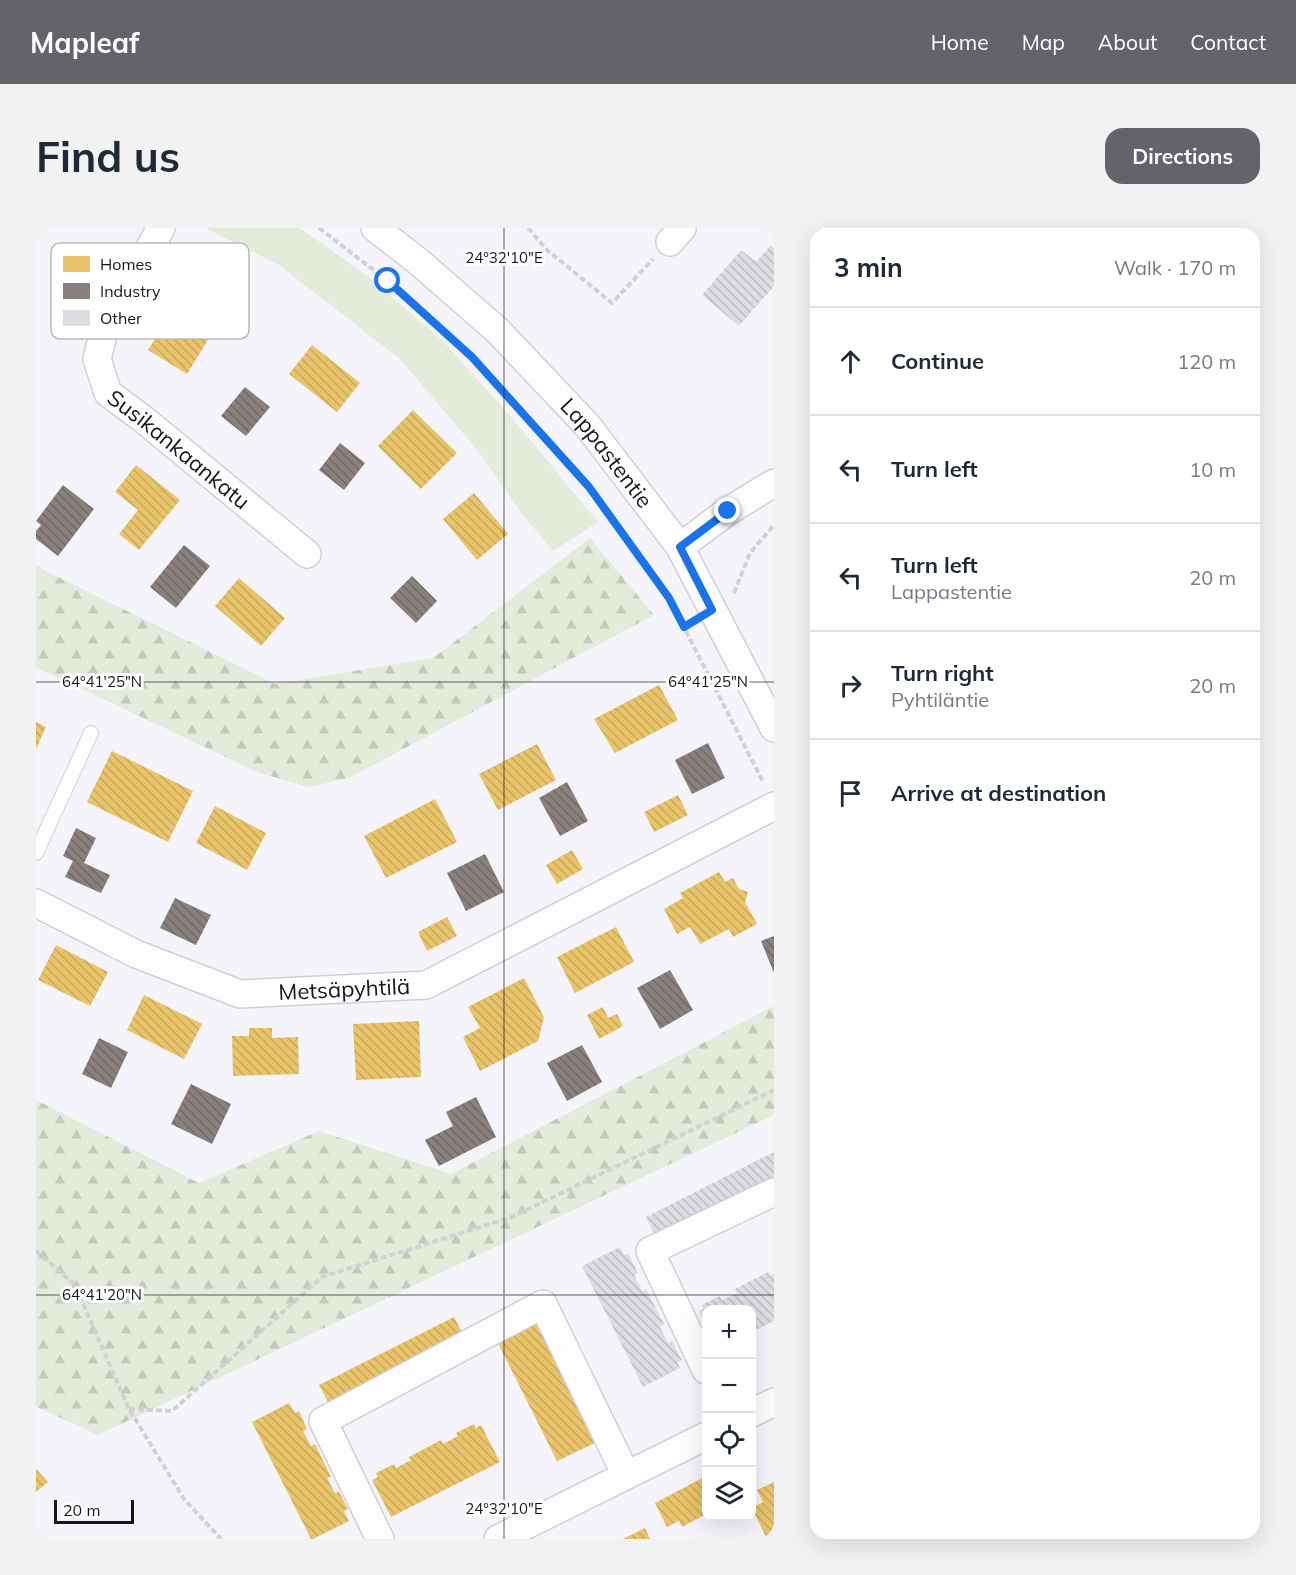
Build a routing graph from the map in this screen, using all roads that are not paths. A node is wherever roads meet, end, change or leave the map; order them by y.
1 (161, 228) edge
2 (375, 228) edge
3 (152, 243) edge
4 (102, 339) edge
5 (774, 483) edge
6 (680, 547) junction
7 (307, 554) dead end
8 (774, 728) edge
9 (91, 733) dead end
10 (769, 795) edge
11 (36, 853) edge
12 (36, 903) edge
13 (774, 1192) edge
14 (702, 1362) edge
15 (774, 1402) edge
16 (756, 1411) edge
17 (702, 1438) edge
18 (626, 1475) junction
19 (380, 1539) edge
20 (498, 1539) edge

1 - 3 street, Susikankaankatu
2 - 6 street, Lappastentie
4 - 7 street, Susikankaankatu
5 - 6 street
6 - 8 street, Lappastentie
9 - 11 lane
10 - 12 street, Metsäpyhtilä
13 - 14 street
15 - 16 street
17 - 18 street
18 - 19 street
18 - 20 street

